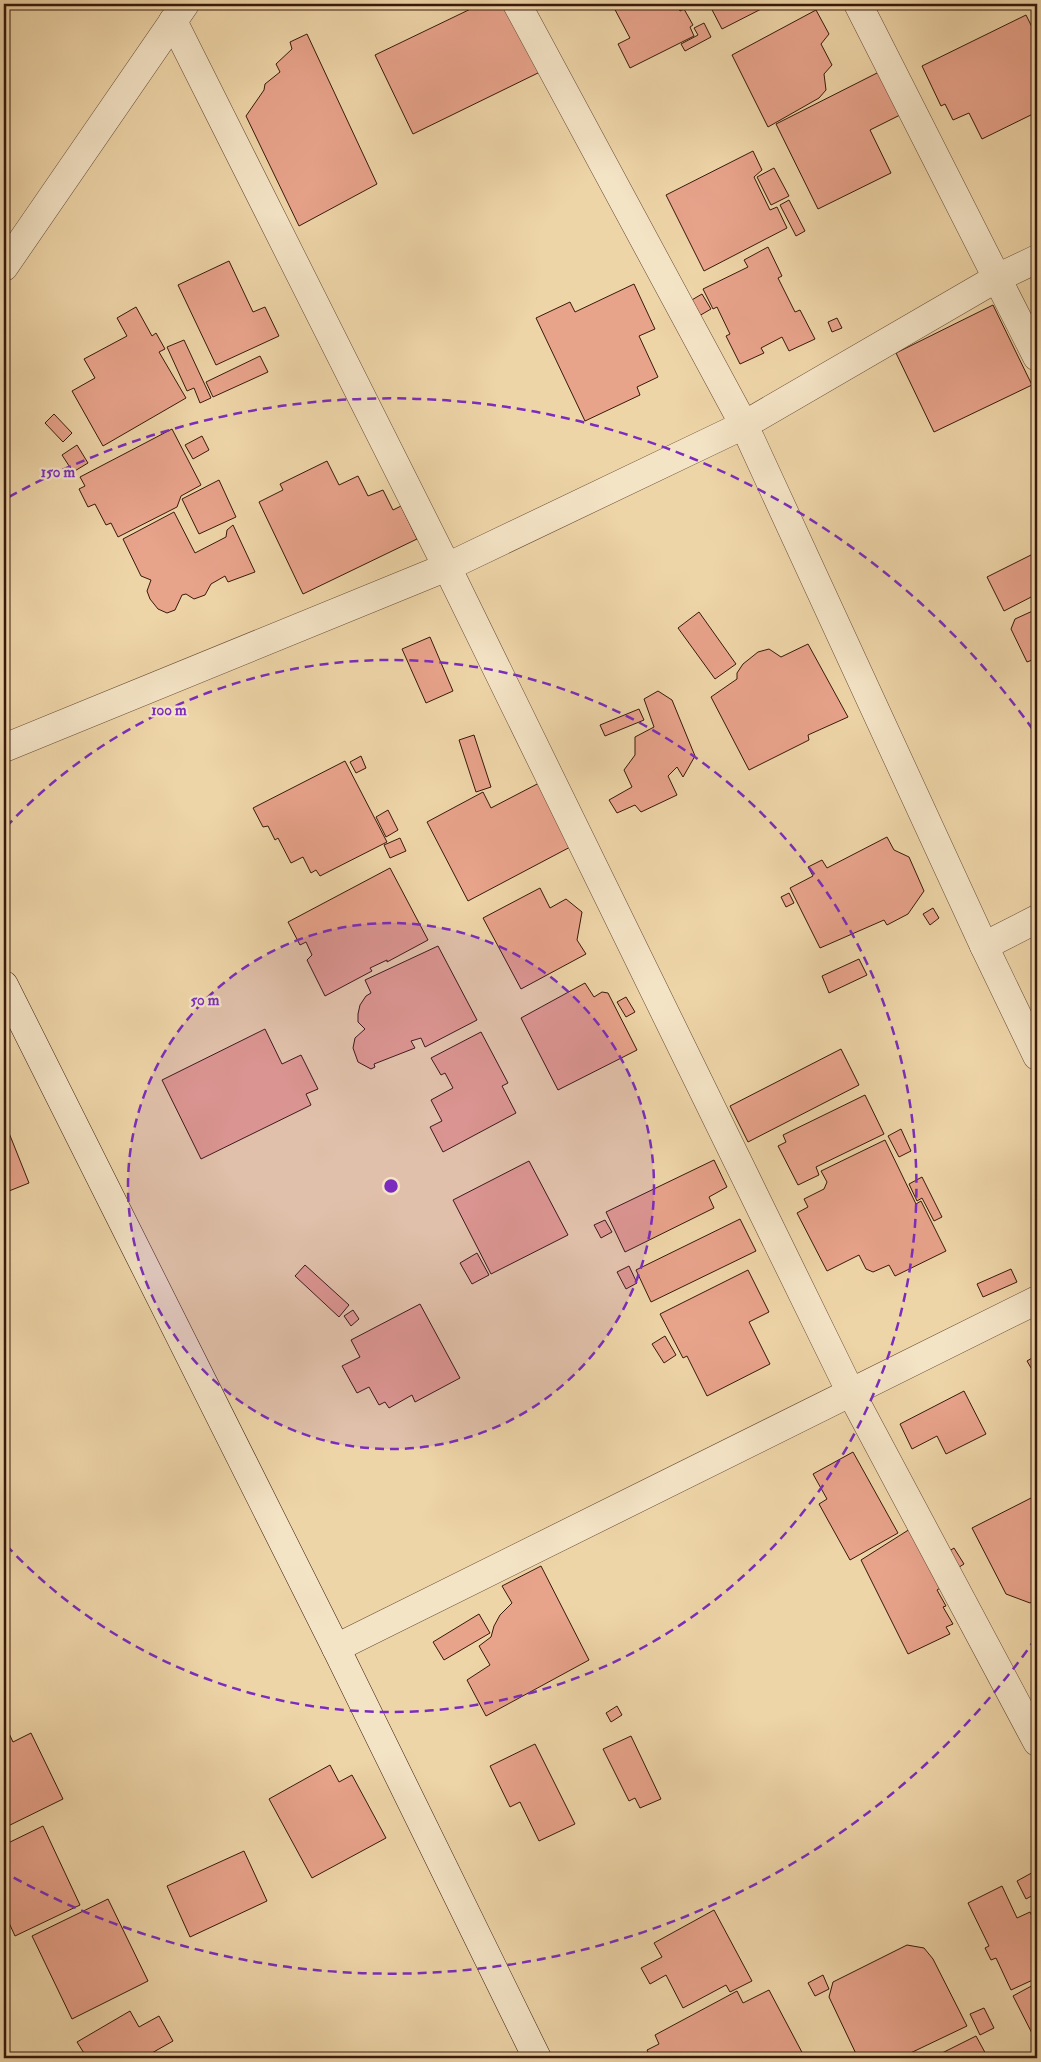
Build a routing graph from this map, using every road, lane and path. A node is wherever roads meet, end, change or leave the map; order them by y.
1 (517, 4) edge
2 (858, 4) edge
3 (179, 13) edge
4 (1037, 259) edge
5 (4, 267) edge
6 (997, 278) junction
7 (1037, 357) edge
8 (744, 425) junction
9 (447, 567) junction
10 (4, 748) edge
11 (1037, 919) edge
12 (984, 946) junction
13 (4, 984) edge
14 (1037, 1056) edge
15 (1037, 1300) edge
16 (851, 1392) junction
17 (336, 1648) junction
18 (1037, 1742) edge
19 (537, 2058) edge

1 - 8 street
2 - 6 street
3 - 5 street
3 - 9 street
4 - 6 street
6 - 7 street
6 - 8 street
8 - 9 street
8 - 12 street
9 - 10 street
9 - 16 street
11 - 12 street
12 - 14 street
13 - 17 street
15 - 16 street
16 - 17 street
16 - 18 street
17 - 19 street

